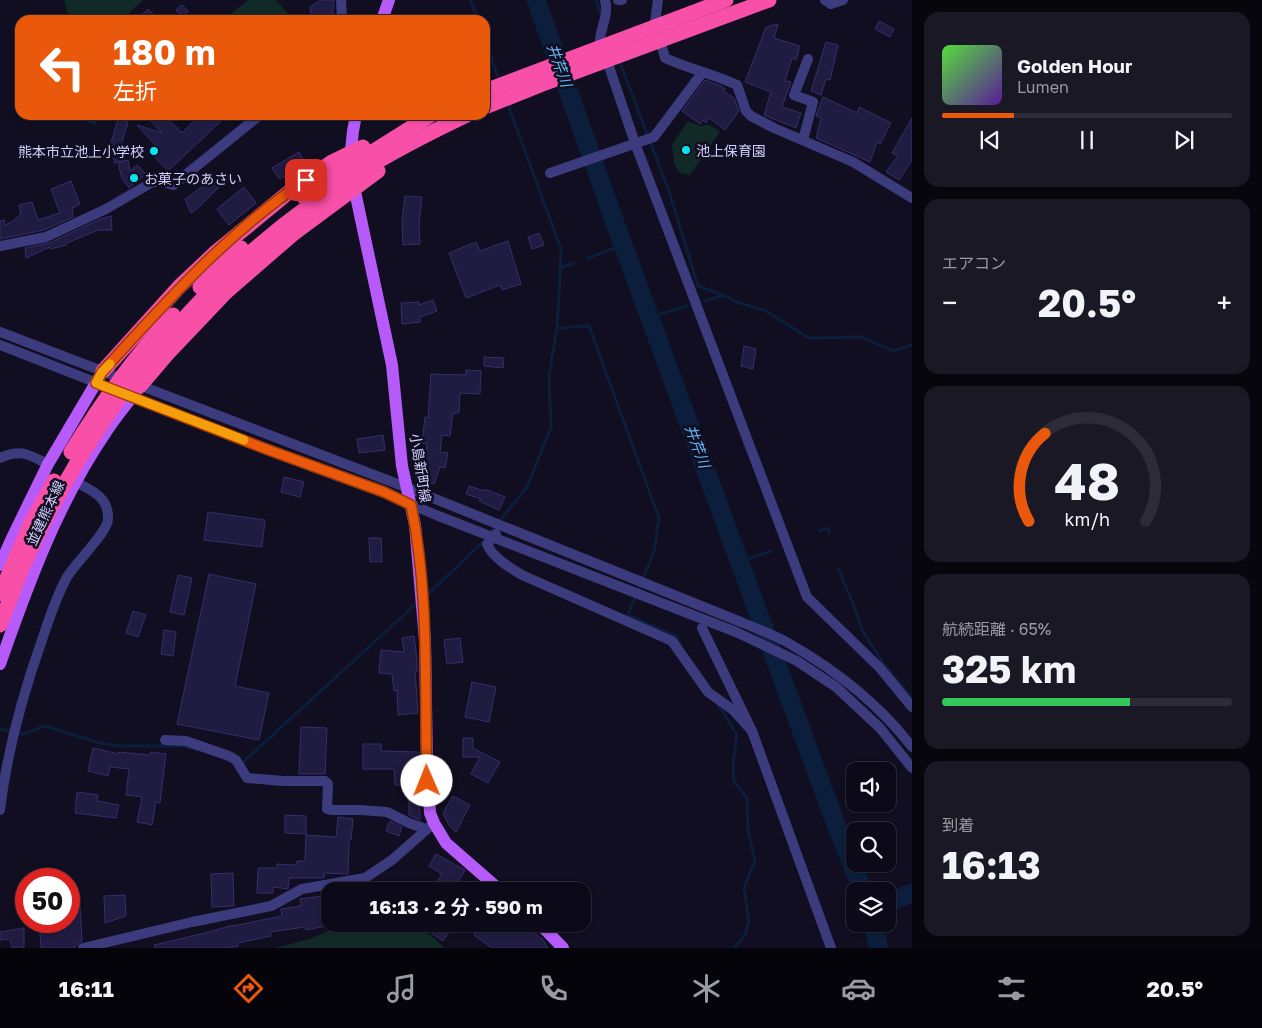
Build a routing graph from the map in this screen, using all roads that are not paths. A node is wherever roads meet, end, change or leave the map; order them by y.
1 (341, 0) edge
2 (389, 0) edge
3 (605, 0) edge
4 (618, 0) edge
5 (622, 0) edge
6 (658, 0) edge
7 (726, 0) edge
8 (769, 0) edge
9 (825, 0) edge
10 (843, 0) edge
11 (342, 15) edge
12 (384, 15) edge
13 (808, 59) dead end
14 (702, 73) junction
15 (490, 89) edge
16 (490, 105) edge
17 (254, 120) edge
18 (355, 120) edge
19 (420, 120) edge
20 (422, 120) edge
21 (456, 120) edge
22 (430, 132) junction
23 (803, 140) junction
24 (634, 143) junction
25 (550, 173) dead end
26 (912, 198) edge
27 (0, 246) edge
28 (0, 332) edge
29 (0, 345) edge
30 (63, 356) junction
31 (58, 368) junction
32 (99, 377) junction
33 (136, 392) junction
34 (0, 458) edge
35 (48, 464) junction
36 (76, 482) junction
37 (408, 488) junction
38 (411, 505) junction
39 (36, 526) junction
40 (502, 526) junction
41 (493, 537) junction
42 (0, 565) edge
43 (0, 594) edge
44 (0, 625) edge
45 (702, 628) dead end
46 (0, 664) edge
47 (912, 707) edge
48 (752, 731) junction
49 (166, 740) dead end
50 (912, 748) edge
51 (912, 768) edge
52 (0, 810) edge
53 (430, 826) junction
54 (491, 882) edge
55 (548, 932) edge
56 (83, 948) edge
57 (563, 948) edge
58 (831, 948) edge

1 - 11 street
2 - 12 main road
3 - 24 street
4 - 5 street
6 - 14 street
7 - 15 highway, bridge
8 - 16 highway, bridge
9 - 10 street
13 - 23 street
14 - 23 street
14 - 24 street
17 - 27 street
18 - 37 main road, 小島新町線
19 - 32 highway, bridge
20 - 39 highway, bridge
21 - 22 highway, bridge
22 - 33 highway, bridge
22 - 39 highway, bridge
23 - 26 street
24 - 25 street
24 - 47 street
28 - 30 street
29 - 31 street
30 - 31 street
30 - 32 street
31 - 32 street
32 - 33 street
32 - 35 main road, 並建熊本線
33 - 36 main road, 並建熊本線
33 - 37 street
33 - 38 street
34 - 35 street
35 - 42 main road, 並建熊本線
36 - 46 main road, 並建熊本線
36 - 52 street
37 - 38 main road, 小島新町線
37 - 40 street
38 - 41 street
38 - 53 main road, 小島新町線
39 - 43 highway
39 - 44 highway
40 - 41 street
40 - 50 street
41 - 48 street
41 - 51 street
45 - 48 street
48 - 58 street
49 - 53 street
53 - 54 main road, 小島新町線
53 - 56 street
55 - 57 main road

